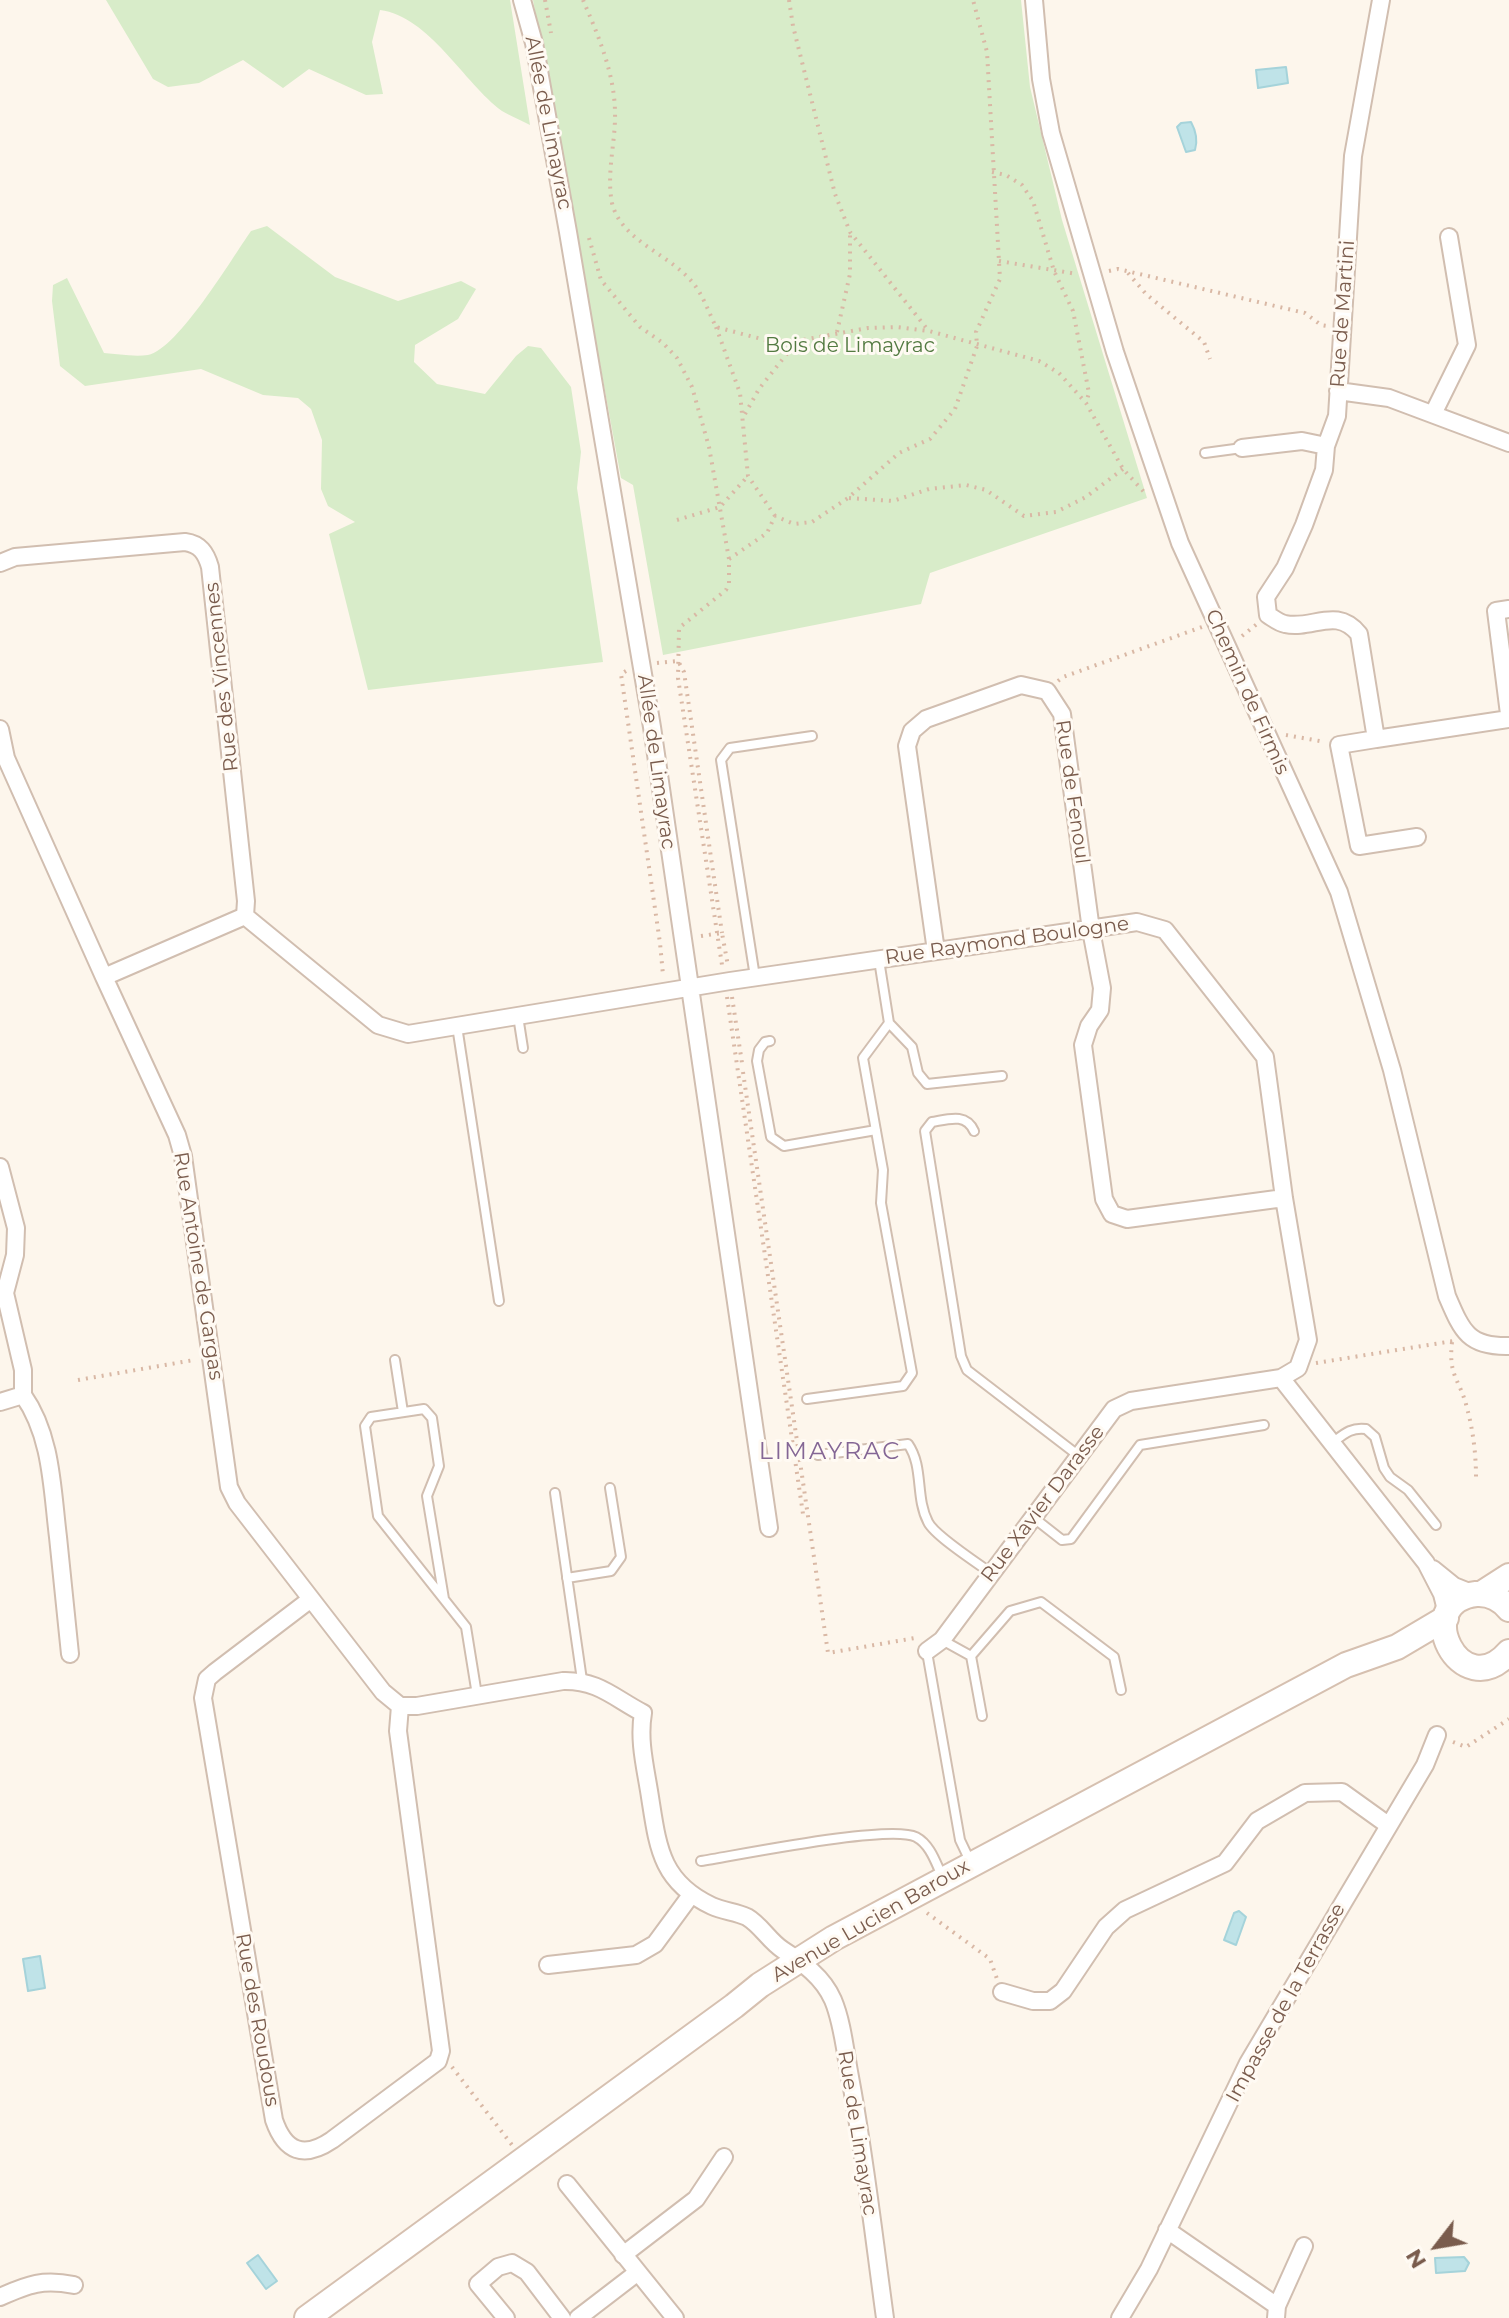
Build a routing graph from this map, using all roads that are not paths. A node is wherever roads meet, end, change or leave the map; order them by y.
1 (522, 0) edge
2 (1034, 0) edge
3 (1381, 0) edge
4 (1449, 237) dead end
5 (1338, 391) junction
6 (1433, 414) junction
7 (1509, 443) edge
8 (1326, 446) junction
9 (1242, 448) joint
10 (1205, 453) dead end
11 (0, 563) edge
12 (1509, 609) edge
13 (1509, 716) edge
14 (0, 729) edge
15 (812, 736) dead end
16 (1376, 739) junction
17 (1417, 837) dead end
18 (245, 916) junction
19 (1091, 930) junction
20 (936, 951) junction
21 (879, 959) junction
22 (104, 977) junction
23 (755, 978) junction
24 (689, 988) junction
25 (518, 1016) junction
26 (889, 1023) junction
27 (457, 1026) junction
28 (770, 1041) dead end
29 (523, 1048) dead end
30 (1002, 1076) dead end
31 (876, 1130) junction
32 (974, 1131) dead end
33 (0, 1167) edge
34 (1284, 1198) junction
35 (2, 1293) edge
36 (499, 1301) dead end
37 (1509, 1346) edge
38 (395, 1360) dead end
39 (1281, 1378) junction
40 (23, 1395) junction
41 (807, 1399) dead end
42 (0, 1402) edge
43 (403, 1412) junction
44 (1264, 1425) dead end
45 (1332, 1444) junction
46 (818, 1455) dead end
47 (1080, 1456) junction
48 (610, 1488) dead end
49 (555, 1493) dead end
50 (1033, 1518) junction
51 (1436, 1525) dead end
52 (769, 1528) dead end
53 (1426, 1563) junction
54 (991, 1573) junction
55 (1509, 1576) edge
56 (567, 1578) junction
57 (1478, 1594) junction
58 (311, 1599) junction
59 (444, 1599) junction
60 (1509, 1609) edge
61 (1447, 1616) junction
62 (942, 1640) junction
63 (1397, 1647) junction
64 (927, 1651) joint
65 (1509, 1652) edge
66 (70, 1654) dead end
67 (1453, 1654) junction
68 (971, 1656) junction
69 (1485, 1666) junction
70 (1509, 1678) edge
71 (582, 1680) junction
72 (1121, 1690) dead end
73 (477, 1696) junction
74 (400, 1706) junction
75 (982, 1716) dead end
76 (1437, 1735) road end
77 (1388, 1825) junction
78 (701, 1861) dead end
79 (971, 1864) junction
80 (943, 1879) junction
81 (691, 1895) junction
82 (800, 1960) junction
83 (548, 1965) dead end
84 (1002, 1992) road end
85 (724, 2157) dead end
86 (567, 2184) dead end
87 (1167, 2230) junction
88 (1304, 2246) dead end
89 (623, 2255) junction
90 (638, 2272) junction
91 (74, 2285) dead end
92 (0, 2297) edge
93 (1277, 2312) edge
94 (307, 2318) edge
95 (506, 2318) edge
96 (562, 2318) edge
97 (578, 2318) edge
98 (675, 2318) edge
99 (885, 2318) edge
100 (1120, 2318) edge

1 - 24 street, Allée de Limayrac
2 - 37 street, Chemin de Firmis
3 - 5 street, Rue de Martini
4 - 6 street
5 - 6 street
5 - 8 street, Rue de Martini
6 - 7 street
8 - 9 street
8 - 16 street, Rue de Martini
9 - 10 lane
11 - 18 street, Rue des Vincennes
12 - 13 street
13 - 16 street
14 - 22 street
15 - 23 lane
16 - 17 street
18 - 22 street
18 - 27 street
19 - 20 street, Rue Raymond Boulogne
19 - 20 street, Rue de Fenoul
19 - 34 street, Rue Raymond Boulogne
19 - 34 street, Rue de Fenoul
20 - 21 street, Rue Raymond Boulogne
21 - 23 street, Rue Raymond Boulogne
21 - 26 lane
22 - 58 street, Rue Antoine de Gargas
23 - 24 street, Rue Raymond Boulogne
24 - 25 street
24 - 52 street, Allée de Limayrac
25 - 27 street
25 - 29 lane
26 - 30 lane
26 - 31 lane
27 - 36 lane
28 - 31 lane
31 - 41 lane
32 - 47 lane
33 - 35 street
34 - 39 street, Rue Raymond Boulogne
35 - 40 street
38 - 43 lane
39 - 45 street
39 - 47 street, Rue Xavier Darasse
40 - 42 street
40 - 66 street
43 - 59 lane
43 - 59 lane
44 - 50 lane
45 - 51 lane
45 - 53 street
46 - 54 lane
47 - 50 street, Rue Xavier Darasse
48 - 56 lane
49 - 56 lane
50 - 54 street, Rue Xavier Darasse
53 - 57 street
53 - 61 street
54 - 62 street, Rue Xavier Darasse
55 - 57 street, Avenue Lucien Baroux
56 - 71 lane
57 - 60 street
57 - 61 street, Avenue Lucien Baroux
58 - 74 street, Rue Antoine de Gargas
58 - 74 street, Rue des Roudous
59 - 73 lane
61 - 63 street, Avenue Lucien Baroux
61 - 67 street
62 - 64 street, Rue Xavier Darasse
62 - 68 lane
63 - 67 street, Avenue Lucien Baroux
63 - 79 street, Avenue Lucien Baroux
64 - 79 lane
65 - 69 street
67 - 69 street, Avenue Lucien Baroux
68 - 72 lane
68 - 75 lane
69 - 70 street, Avenue Lucien Baroux
71 - 73 street
71 - 81 street
73 - 74 street
76 - 77 street, Impasse de la Terrasse
77 - 84 street
77 - 87 street, Impasse de la Terrasse
78 - 80 lane
79 - 80 street, Avenue Lucien Baroux
80 - 82 street, Avenue Lucien Baroux
81 - 82 street
81 - 83 street
82 - 94 street, Avenue Lucien Baroux
82 - 99 street, Rue de Limayrac
85 - 89 street
86 - 89 street
87 - 93 street
87 - 100 street, Impasse de la Terrasse
88 - 93 street
89 - 90 street
90 - 97 street
90 - 98 street
91 - 92 street
95 - 96 street

